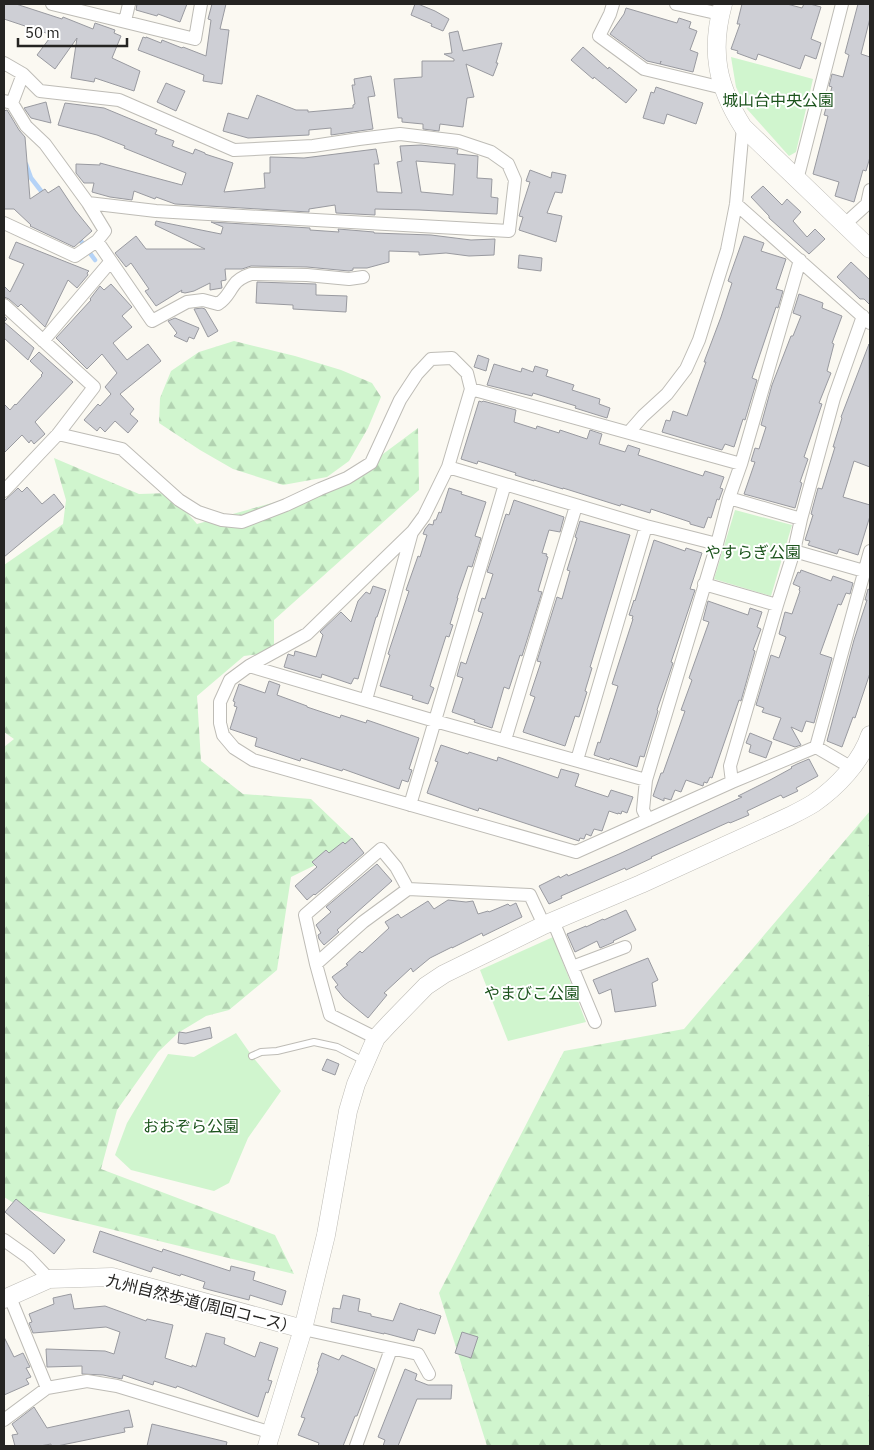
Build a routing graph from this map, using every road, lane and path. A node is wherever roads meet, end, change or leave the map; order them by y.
1 (52, 4) edge
2 (129, 4) edge
3 (202, 4) edge
4 (613, 4) edge
5 (676, 4) edge
6 (842, 4) edge
7 (721, 9) edge
8 (125, 21) junction
9 (4, 63) edge
10 (23, 74) junction
11 (723, 88) junction
12 (8, 102) edge
13 (743, 127) junction
14 (796, 180) junction
15 (870, 190) edge
16 (88, 203) junction
17 (736, 204) junction
18 (868, 204) edge
19 (4, 223) edge
20 (845, 224) junction
21 (97, 241) junction
22 (870, 249) edge
23 (800, 260) junction
24 (111, 261) junction
25 (362, 277) dead end
26 (4, 305) edge
27 (867, 319) edge
28 (44, 342) junction
29 (471, 389) junction
30 (629, 432) junction
31 (58, 434) junction
32 (741, 464) junction
33 (448, 467) junction
34 (505, 484) junction
35 (4, 491) edge
36 (729, 498) junction
37 (576, 506) junction
38 (802, 520) junction
39 (646, 526) junction
40 (413, 531) junction
41 (717, 544) junction
42 (794, 551) junction
43 (870, 551) edge
44 (864, 572) junction
45 (704, 584) junction
46 (777, 605) junction
47 (249, 666) junction
48 (366, 700) junction
49 (435, 721) junction
50 (870, 735) edge
51 (505, 740) junction
52 (816, 747) junction
53 (576, 760) junction
54 (852, 768) junction
55 (646, 780) junction
56 (732, 782) junction
57 (410, 806) junction
58 (648, 820) junction
59 (408, 888) junction
60 (548, 923) junction
61 (625, 948) dead end
62 (316, 964) junction
63 (572, 967) junction
64 (595, 1022) dead end
65 (376, 1038) junction
66 (252, 1056) dead end
67 (366, 1062) junction
68 (4, 1240) edge
69 (49, 1279) junction
70 (7, 1297) edge
71 (303, 1328) junction
72 (391, 1349) junction
73 (429, 1374) dead end
74 (47, 1388) junction
75 (4, 1420) edge
76 (270, 1440) edge
77 (356, 1446) edge

1 - 8 street
2 - 8 street
3 - 8 street
4 - 11 street
5 - 7 street
6 - 14 street
7 - 11 street
9 - 10 street
10 - 12 street
10 - 16 street
11 - 13 street
12 - 16 street
13 - 14 street
13 - 17 street
14 - 20 street
15 - 18 street
16 - 21 street
17 - 23 street
17 - 30 street
18 - 20 street
19 - 21 street
20 - 22 street
21 - 24 street
23 - 27 street
23 - 32 street
24 - 25 street
24 - 28 street
26 - 28 street
27 - 38 street
28 - 31 street
29 - 30 street
29 - 31 street
29 - 33 street
30 - 32 street
31 - 35 street
32 - 36 street
33 - 34 street
33 - 40 street
34 - 37 street
34 - 49 street
36 - 38 street
36 - 41 street
37 - 39 street
37 - 51 street
38 - 42 street
39 - 41 street
39 - 53 street
40 - 47 street
40 - 48 street
41 - 45 street
42 - 44 street
42 - 46 street
43 - 44 street
44 - 52 street
45 - 46 street
45 - 55 street
46 - 56 street
47 - 48 street
47 - 57 street
48 - 49 street
49 - 51 street
49 - 57 street
50 - 54 street
51 - 53 street
52 - 54 street
52 - 56 street
53 - 55 street
54 - 60 street
55 - 58 street
56 - 58 street
57 - 58 street
59 - 60 street
59 - 62 street
59 - 62 street
60 - 63 street
60 - 65 street
61 - 63 street
62 - 65 street
63 - 64 street
65 - 67 street
66 - 67 lane
67 - 71 street
68 - 69 street
69 - 70 street, 九州自然歩道(周回コース)
69 - 71 street, 九州自然歩道(周回コース)
70 - 74 street
71 - 72 street
71 - 76 street
72 - 73 street
72 - 77 street
74 - 75 street
74 - 76 street

